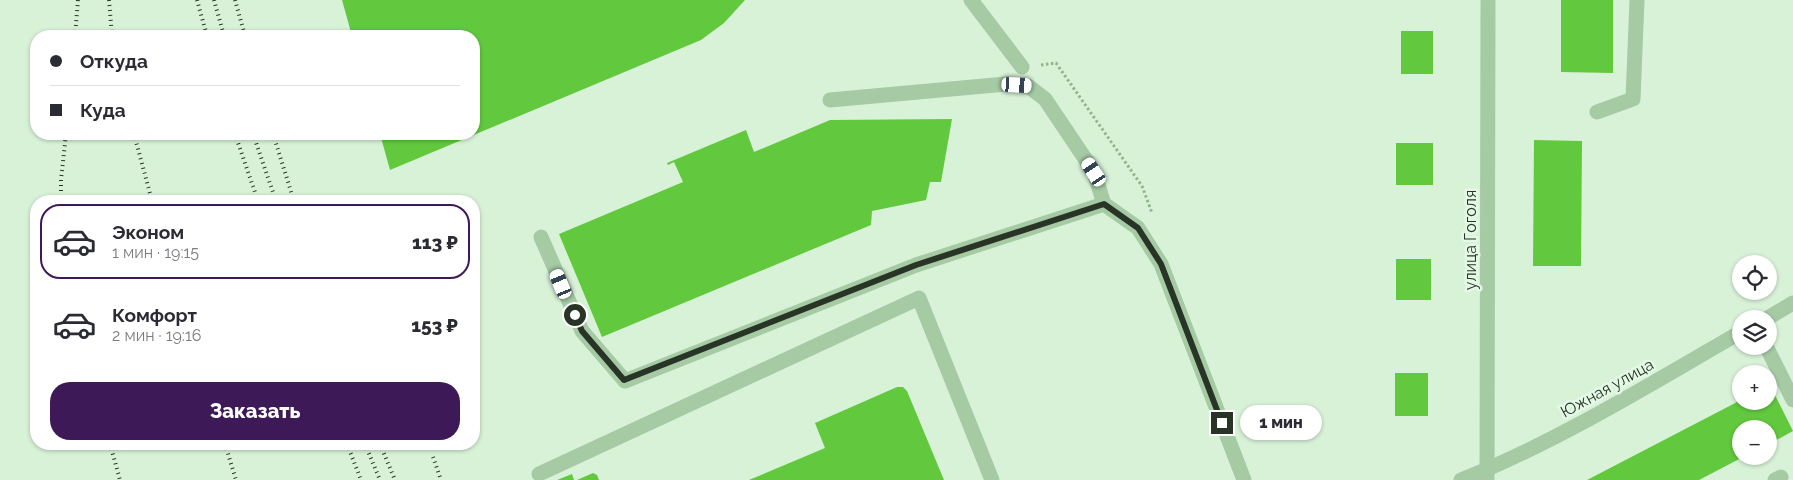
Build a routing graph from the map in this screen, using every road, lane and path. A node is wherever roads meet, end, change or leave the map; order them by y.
1 (971, 0) edge
2 (1488, 0) edge
3 (1637, 0) edge
4 (1022, 67) joint
5 (830, 100) dead end
6 (1597, 112) dead end
7 (1104, 204) junction
8 (1155, 220) dead end
9 (541, 237) dead end
10 (1793, 303) edge
11 (1777, 312) edge
12 (1732, 337) edge
13 (1770, 355) edge
14 (1793, 400) edge
15 (538, 474) dead end
16 (1487, 475) edge
17 (992, 480) edge
18 (1244, 480) edge
19 (1461, 480) edge

1 - 4 street
2 - 16 street, улица Гоголя
3 - 6 street
4 - 8 path
5 - 7 street
7 - 9 street
7 - 18 street
10 - 11 street
12 - 16 street, Южная улица
13 - 14 street
15 - 17 street
16 - 19 street, Южная улица

